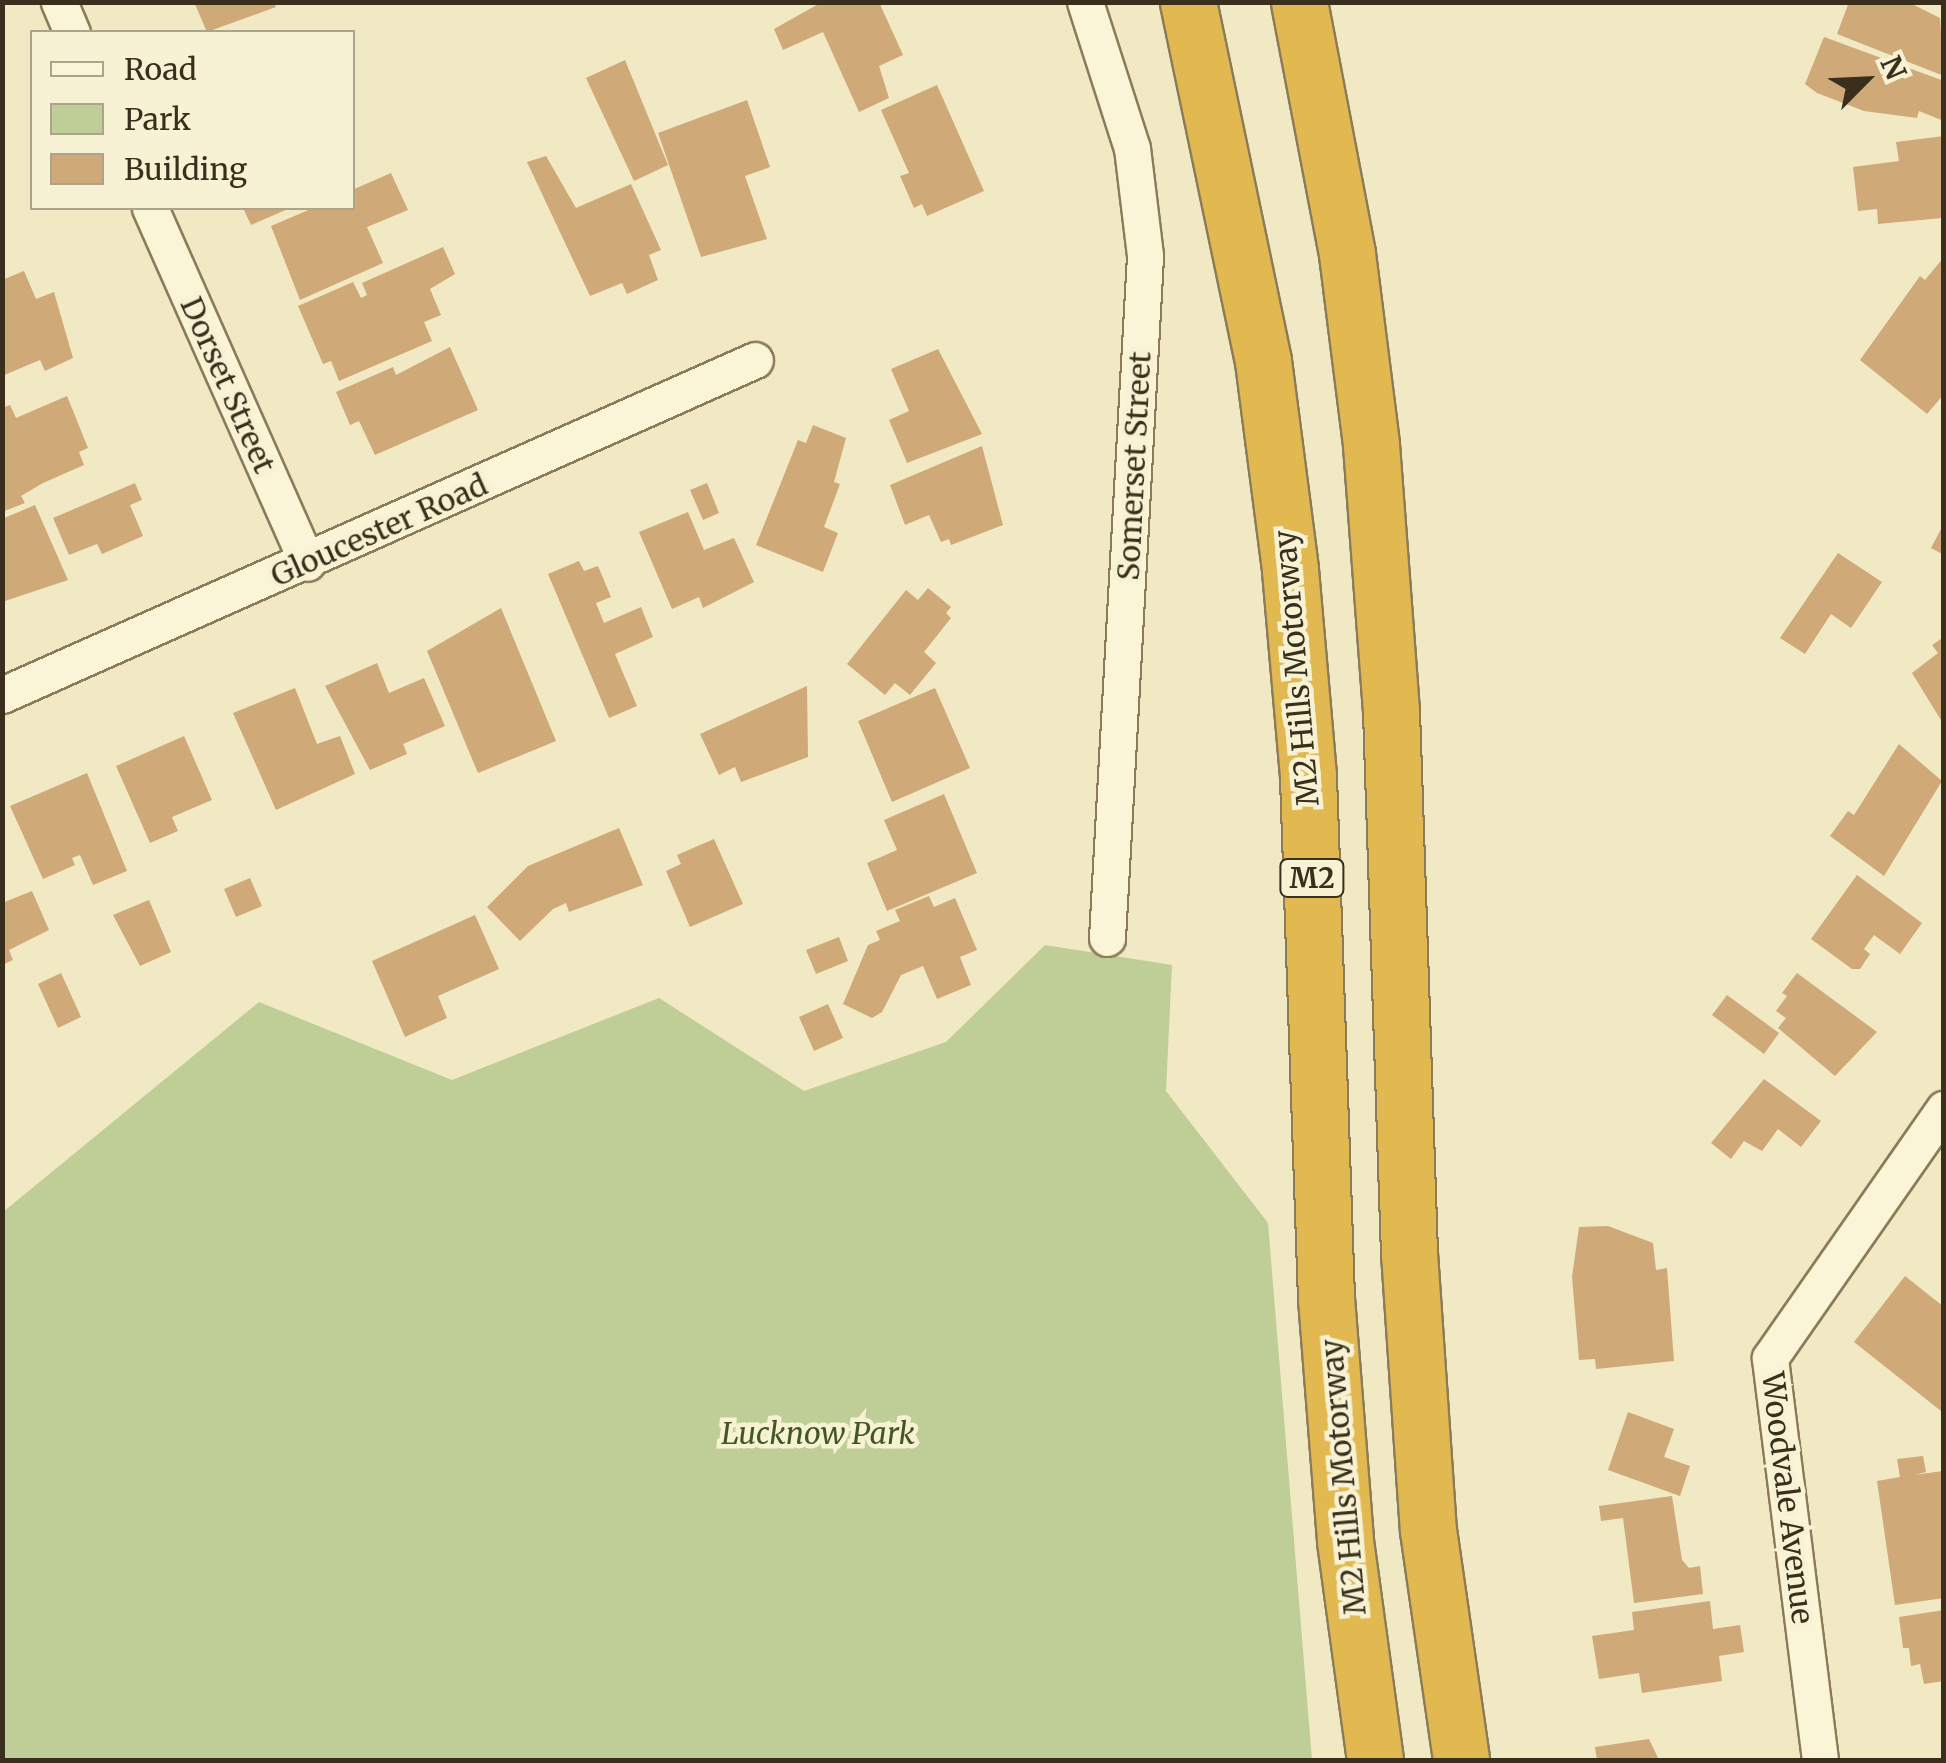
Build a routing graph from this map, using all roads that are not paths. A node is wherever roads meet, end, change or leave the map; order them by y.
1 (59, 2) edge
2 (1084, 2) edge
3 (1188, 2) edge
4 (1299, 2) edge
5 (71, 30) edge
6 (151, 210) edge
7 (754, 360) dead end
8 (307, 563) junction
9 (2, 695) edge
10 (1107, 938) dead end
11 (1944, 1109) edge
12 (1375, 1760) edge
13 (1460, 1760) edge
14 (1820, 1760) edge

1 - 5 street
2 - 10 street, Somerset Street
3 - 12 highway, M2 Hills Motorway / M2
4 - 13 highway
6 - 8 street, Dorset Street
7 - 8 street, Gloucester Road
8 - 9 street, Gloucester Road
11 - 14 street, Woodvale Avenue

